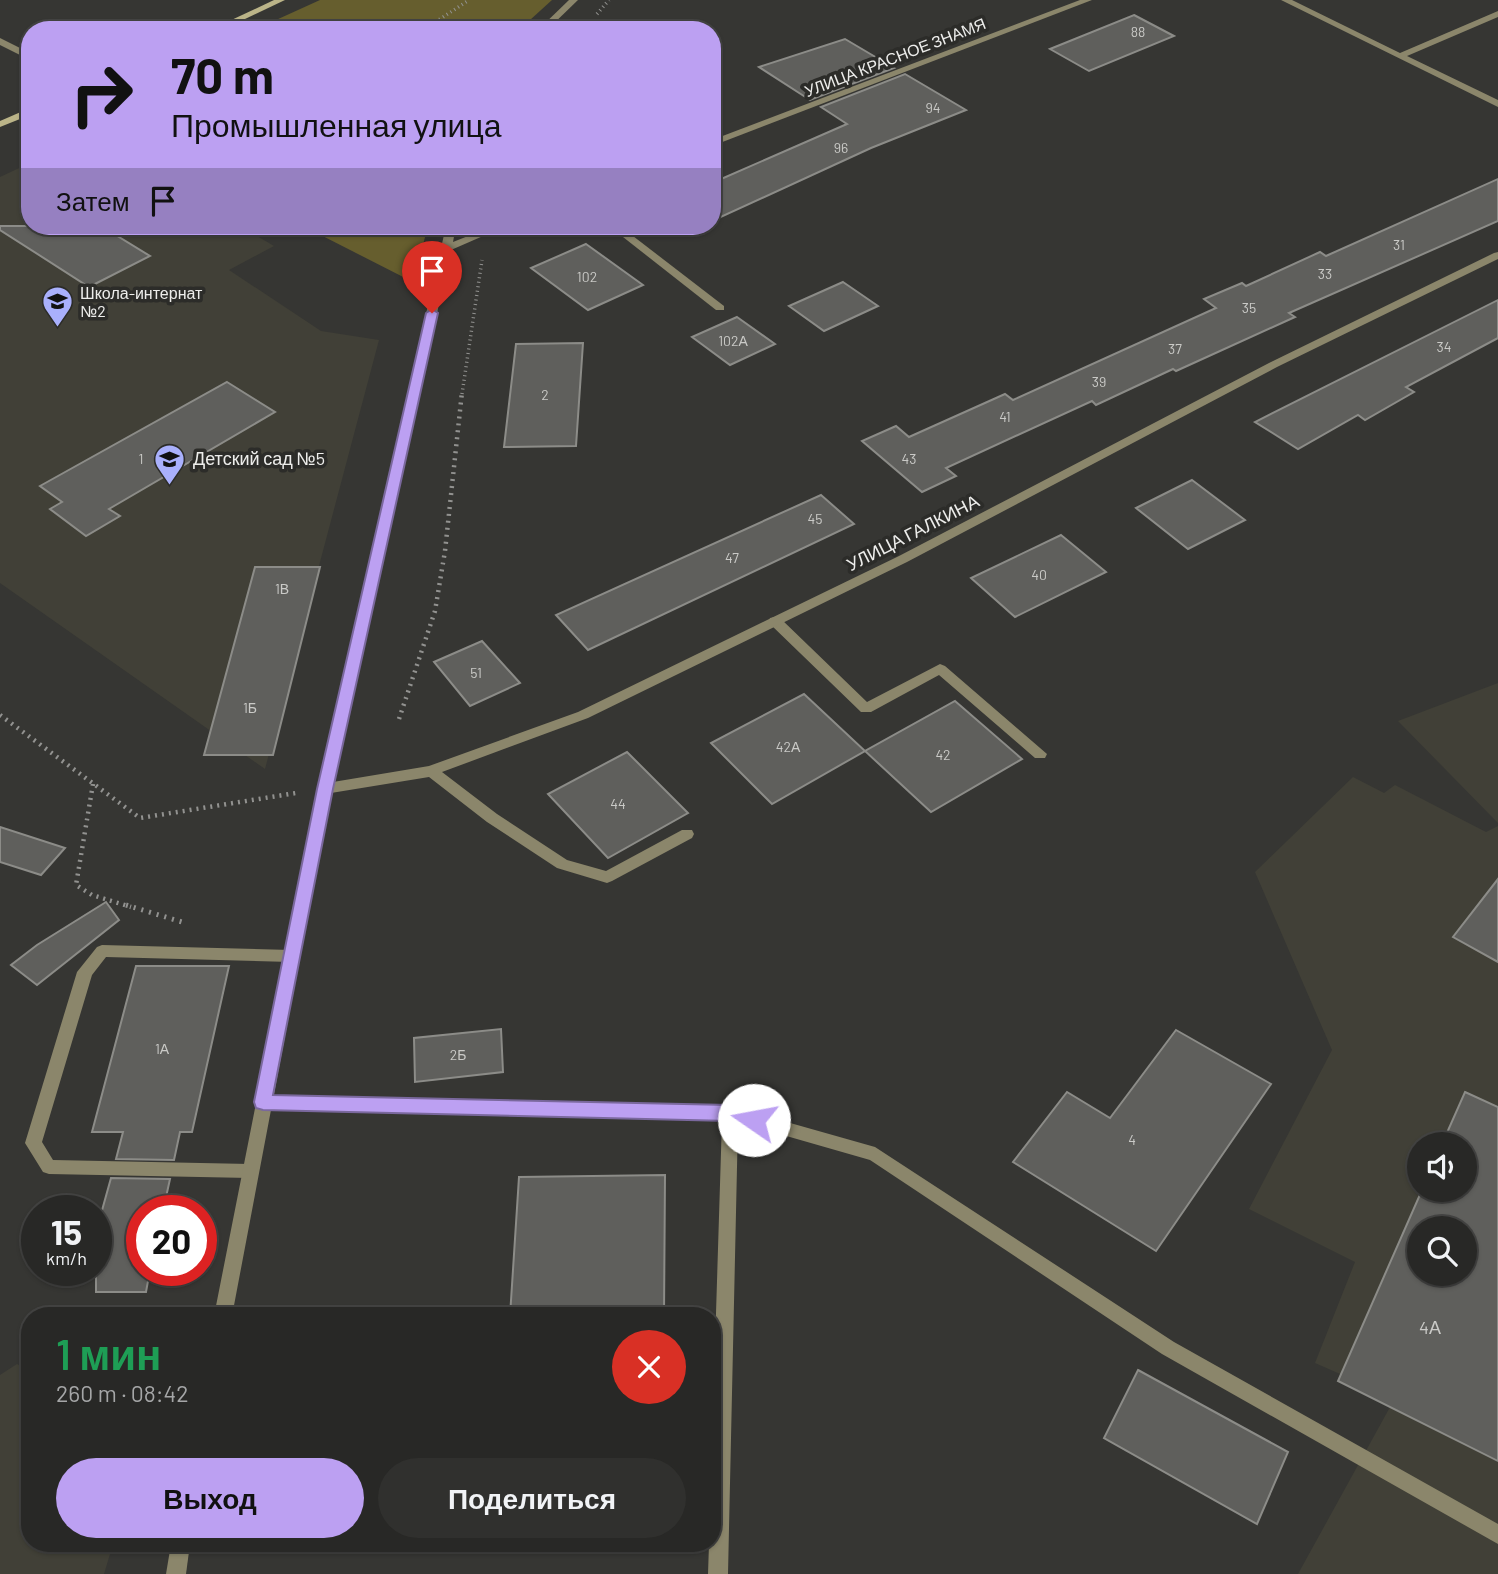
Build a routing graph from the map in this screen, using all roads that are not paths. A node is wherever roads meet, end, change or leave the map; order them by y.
1 (281, 0) edge
2 (574, 0) edge
3 (1088, 0) edge
4 (1285, 0) edge
5 (1498, 14) edge
6 (234, 21) edge
7 (552, 21) edge
8 (0, 41) edge
9 (21, 52) edge
10 (1400, 56) junction
11 (1498, 104) edge
12 (21, 115) edge
13 (0, 124) edge
14 (721, 140) edge
15 (449, 235) edge
16 (478, 235) edge
17 (626, 235) edge
18 (447, 248) junction
19 (1498, 255) edge
20 (720, 308) dead end
21 (775, 621) junction
22 (1040, 754) dead end
23 (431, 771) junction
24 (325, 789) junction
25 (687, 834) dead end
26 (291, 956) junction
27 (263, 1102) junction
28 (730, 1113) junction
29 (250, 1171) junction
30 (225, 1307) edge
31 (721, 1459) edge
32 (1498, 1534) edge
33 (180, 1552) edge
34 (719, 1552) edge
35 (176, 1574) edge
36 (718, 1574) edge

1 - 6 main road
2 - 7 street
3 - 14 street, УЛИЦА КРАСНОЕ ЗНАМЯ
4 - 10 street
5 - 10 street
8 - 9 street
10 - 11 street
12 - 13 main road
15 - 18 street
16 - 18 street
17 - 20 street
18 - 24 street
19 - 21 street, УЛИЦА ГАЛКИНА
21 - 22 street
21 - 23 street, УЛИЦА ГАЛКИНА
23 - 24 street, УЛИЦА ГАЛКИНА
23 - 25 street
24 - 26 street
26 - 27 street
26 - 29 street
27 - 28 street
27 - 29 street
28 - 31 street
28 - 32 street
29 - 30 street
33 - 35 street
34 - 36 street

